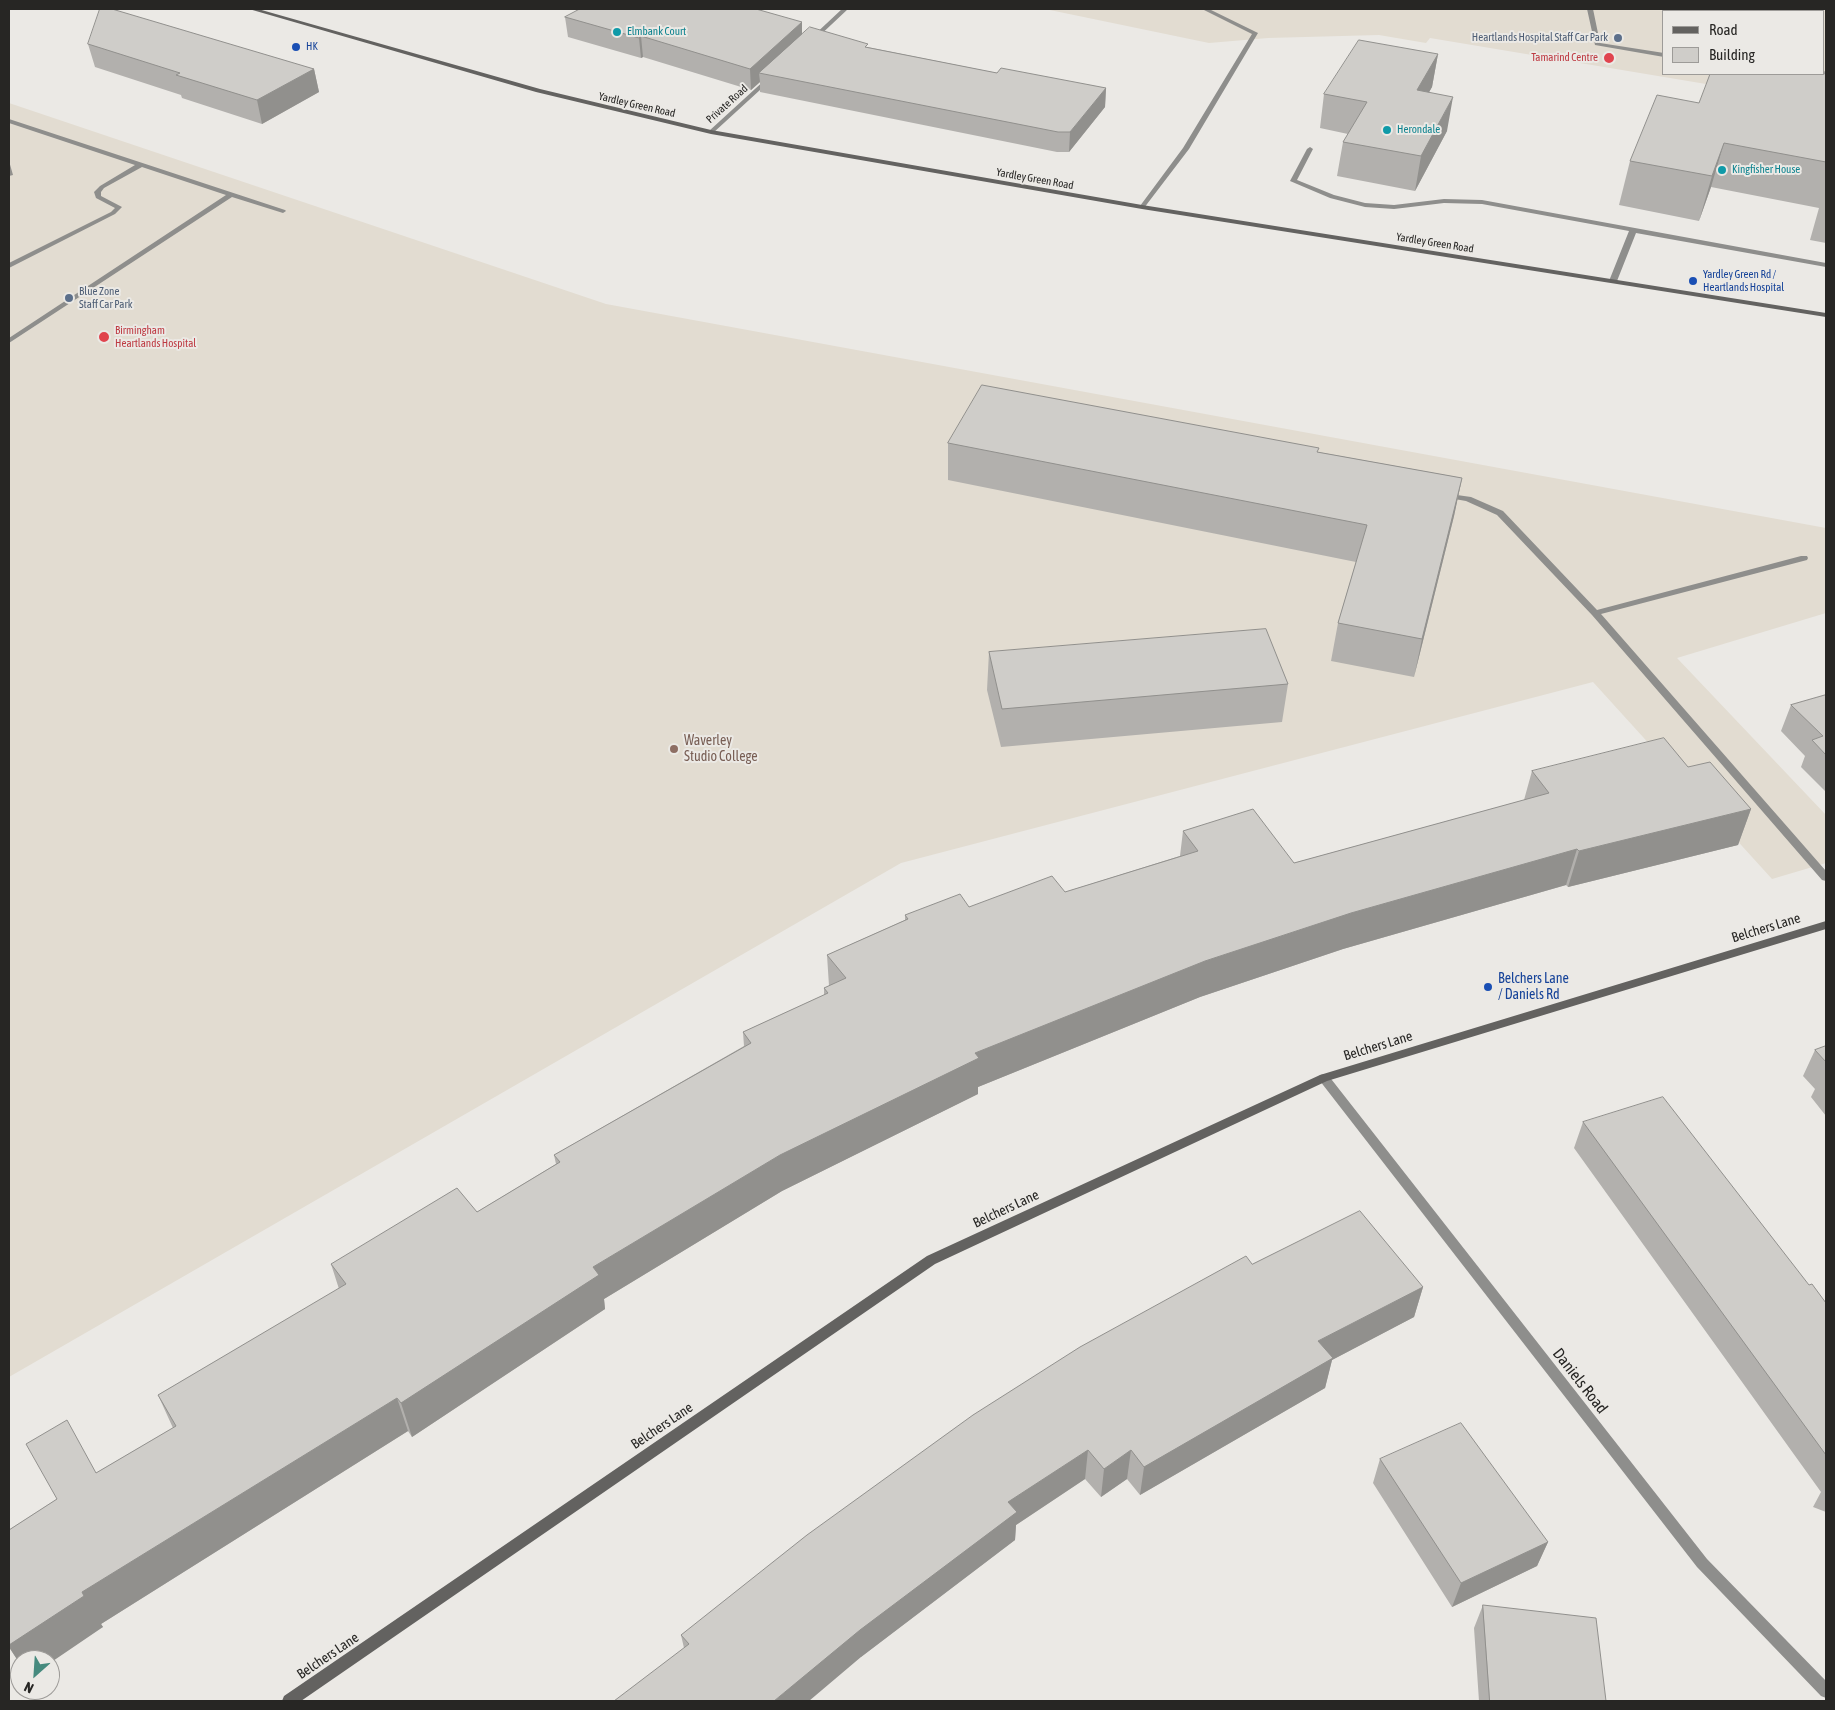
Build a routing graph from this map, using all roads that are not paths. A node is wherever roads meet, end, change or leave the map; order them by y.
1 (252, 9) edge
2 (845, 9) edge
3 (1205, 9) edge
4 (1590, 9) edge
5 (810, 41) edge
6 (1662, 55) edge
7 (774, 74) edge
8 (9, 121) edge
9 (711, 132) junction
10 (1310, 149) dead end
11 (141, 165) junction
12 (231, 195) junction
13 (1142, 207) junction
14 (283, 211) dead end
15 (1633, 230) junction
16 (1826, 265) edge
17 (9, 266) edge
18 (1614, 281) junction
19 (1826, 315) edge
20 (9, 341) edge
21 (1439, 493) edge
22 (1804, 558) dead end
23 (1595, 613) junction
24 (1826, 877) edge
25 (1826, 925) edge
26 (1324, 1078) junction
27 (1826, 1691) edge
28 (288, 1701) edge

1 - 9 street, Yardley Green Road
2 - 5 street
3 - 13 street
4 - 6 street
7 - 9 street, Private Road
8 - 11 street
9 - 13 street, Yardley Green Road
10 - 15 street
11 - 12 street
11 - 17 street
12 - 14 street
12 - 20 street
13 - 18 street, Yardley Green Road
15 - 16 street
15 - 18 street
18 - 19 street, Yardley Green Road
21 - 23 street
22 - 23 street
23 - 24 street
25 - 26 street, Belchers Lane
26 - 27 street, Daniels Road
26 - 28 street, Belchers Lane

